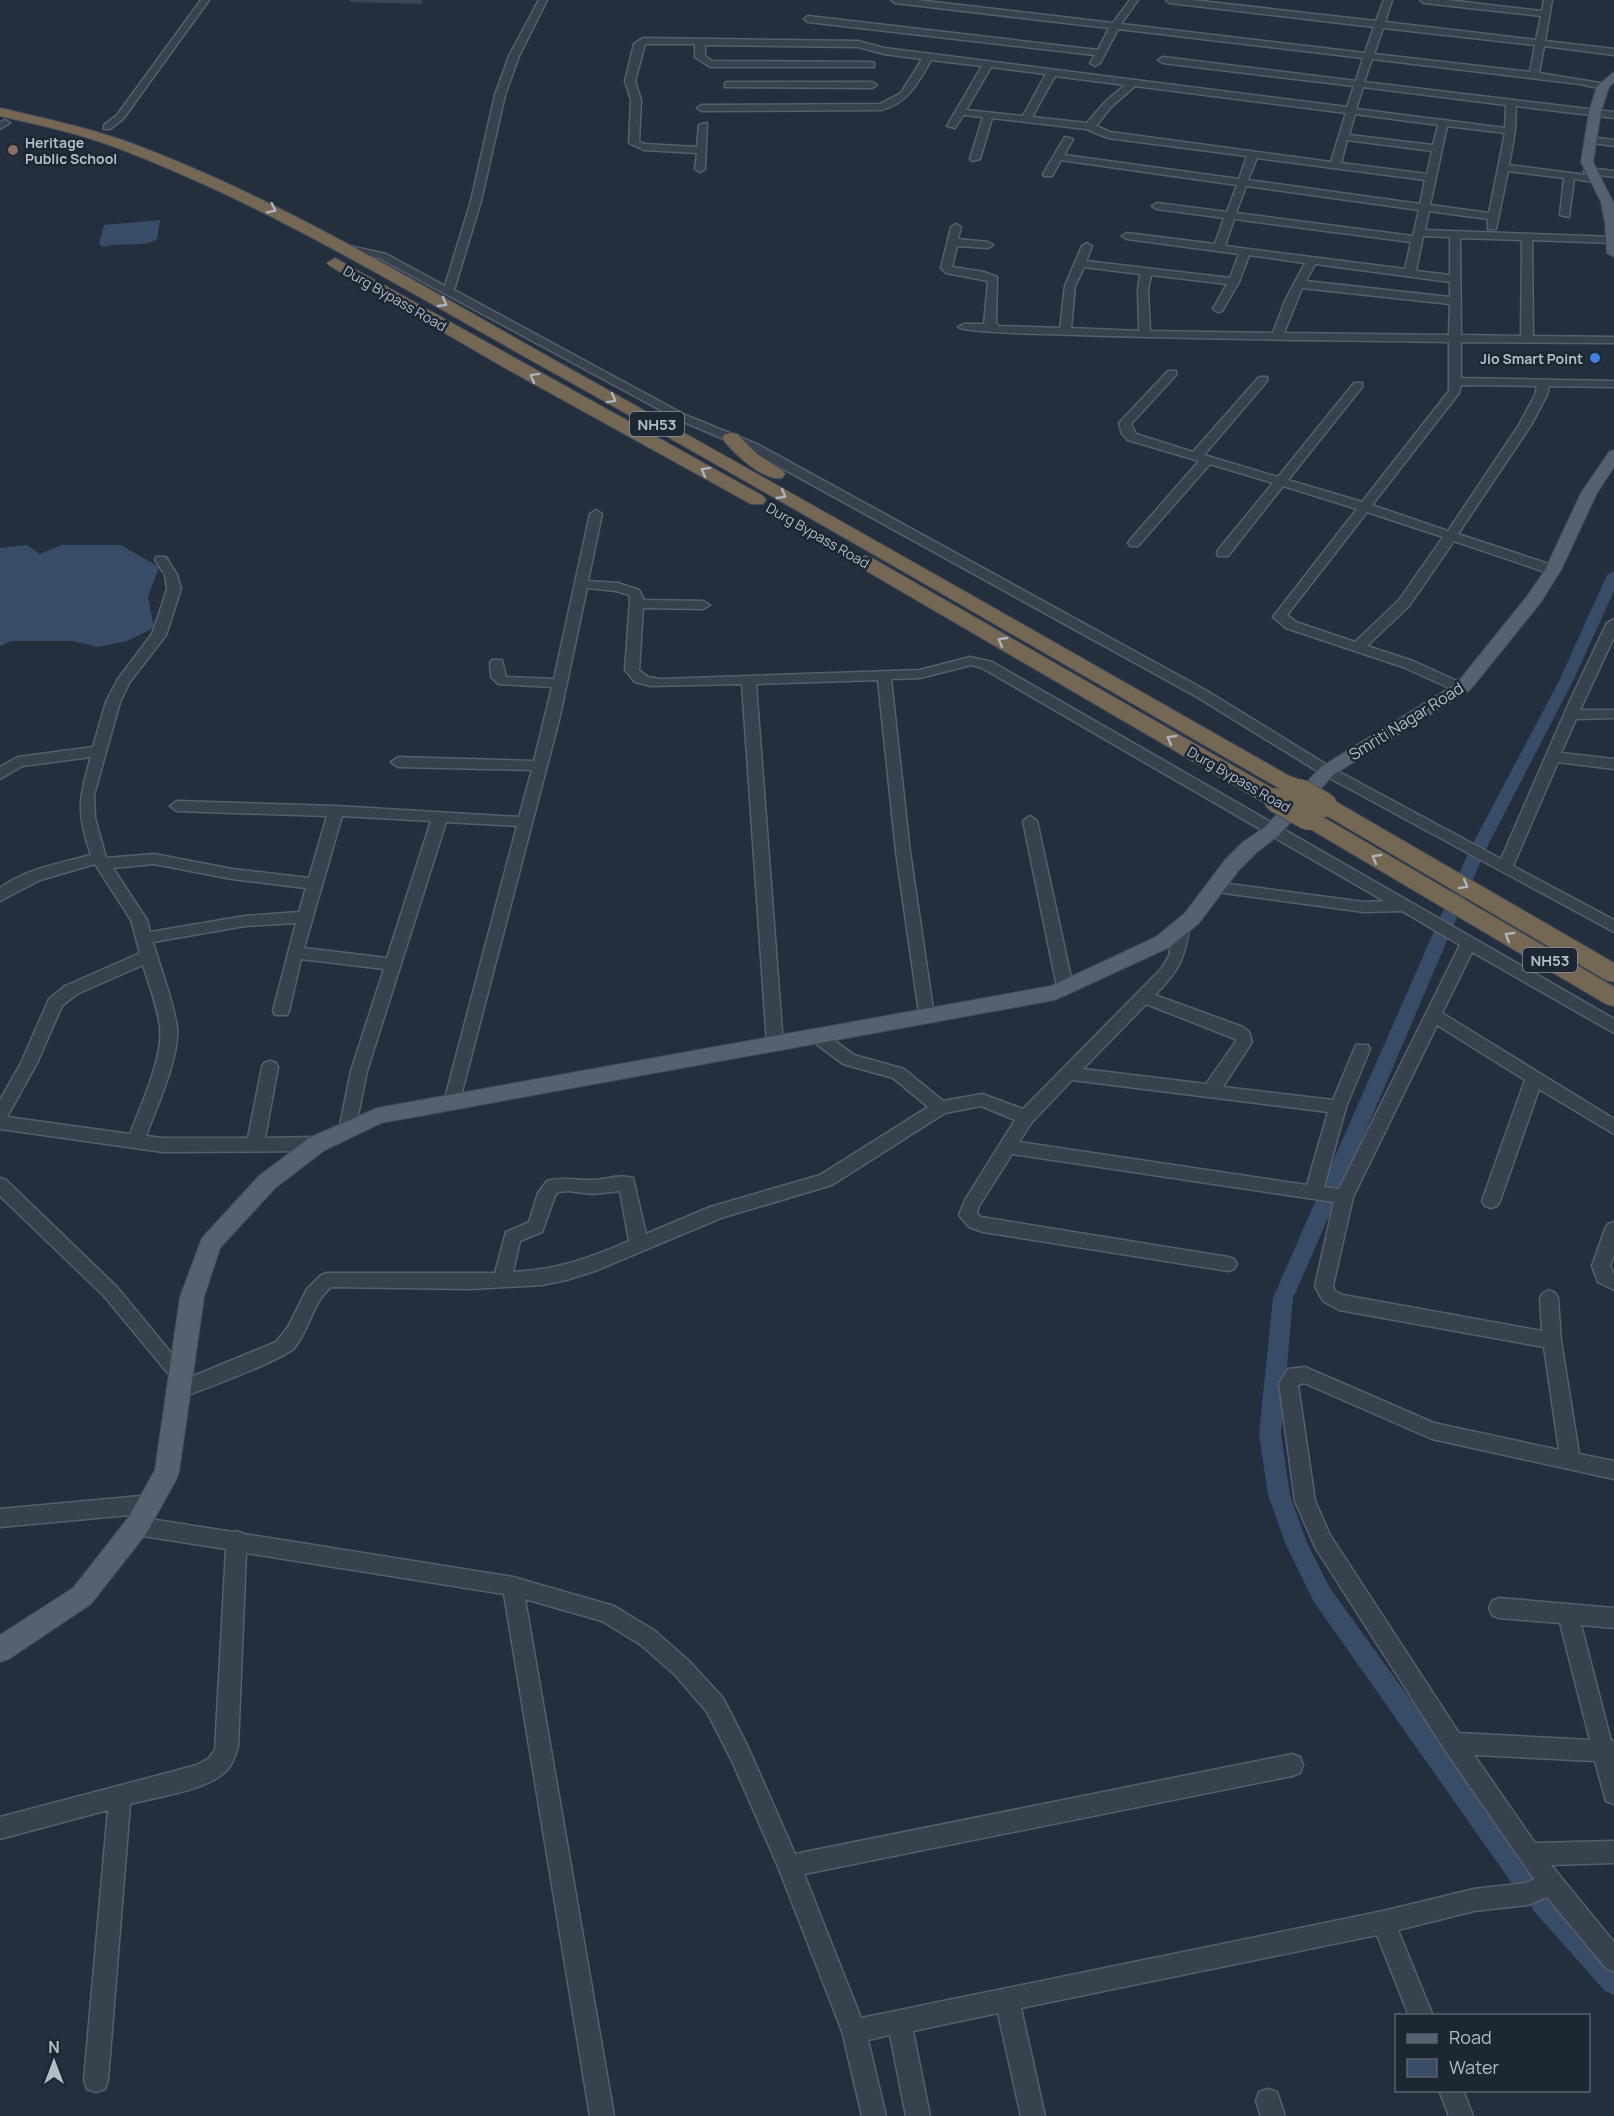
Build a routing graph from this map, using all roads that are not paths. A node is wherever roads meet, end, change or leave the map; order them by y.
1 (205, 0) edge
2 (543, 0) edge
3 (895, 0) edge
4 (998, 0) edge
5 (1134, 0) edge
6 (1170, 0) edge
7 (1388, 0) edge
8 (1424, 0) edge
9 (1548, 0) edge
10 (1545, 14) junction
11 (808, 19) dead end
12 (983, 25) junction
13 (1380, 25) junction
14 (1115, 26) junction
15 (700, 41) junction
16 (914, 42) junction
17 (1540, 44) junction
18 (876, 49) junction
19 (1614, 52) edge
20 (1101, 53) junction
21 (1370, 56) junction
22 (928, 57) junction
23 (1163, 60) junction
24 (988, 64) junction
25 (871, 65) junction
26 (1052, 72) junction
27 (1534, 76) junction
28 (1088, 77) junction
29 (1132, 82) junction
30 (1609, 82) edge
31 (1359, 84) junction
32 (728, 85) dead end
33 (872, 85) junction
34 (1511, 104) junction
35 (874, 107) junction
36 (702, 108) dead end
37 (1351, 110) junction
38 (960, 112) junction
39 (1595, 112) junction
40 (1614, 115) edge
41 (988, 116) junction
42 (1026, 120) junction
43 (1, 121) edge
44 (1443, 122) junction
45 (704, 125) dead end
46 (952, 126) dead end
47 (1088, 126) junction
48 (107, 127) dead end
49 (1510, 131) junction
50 (1343, 137) junction
51 (1068, 139) dead end
52 (1590, 140) junction
53 (1614, 143) edge
54 (1438, 149) junction
55 (702, 150) junction
56 (1253, 154) junction
57 (1058, 157) junction
58 (975, 159) dead end
59 (1335, 165) junction
60 (1503, 167) junction
61 (700, 169) dead end
62 (1048, 174) dead end
63 (1614, 174) edge
64 (1592, 175) junction
65 (1569, 176) junction
66 (1432, 178) junction
67 (1243, 183) junction
68 (1610, 203) edge
69 (1157, 206) dead end
70 (1424, 208) junction
71 (1231, 215) junction
72 (1565, 215) dead end
73 (1493, 217) junction
74 (1613, 224) edge
75 (956, 227) dead end
76 (1455, 235) junction
77 (1127, 236) dead end
78 (1417, 237) junction
79 (1490, 237) junction
80 (1527, 237) junction
81 (951, 242) junction
82 (335, 245) junction
83 (988, 245) dead end
84 (1087, 246) dead end
85 (1613, 246) edge
86 (1219, 247) junction
87 (1246, 250) junction
88 (1312, 259) junction
89 (1079, 263) junction
90 (1146, 271) junction
91 (1410, 273) junction
92 (1454, 279) junction
93 (1234, 282) junction
94 (1299, 284) junction
95 (449, 290) junction
96 (1454, 300) junction
97 (1218, 309) dead end
98 (964, 327) dead end
99 (992, 327) junction
100 (1065, 332) junction
101 (1144, 334) junction
102 (1277, 336) junction
103 (1453, 338) junction
104 (1527, 340) junction
105 (1614, 340) edge
106 (1172, 373) dead end
107 (1263, 379) dead end
108 (1456, 381) junction
109 (1544, 382) junction
110 (1614, 384) edge
111 (1358, 385) dead end
112 (731, 438) junction
113 (1614, 455) edge
114 (1201, 458) junction
115 (1279, 481) junction
116 (1365, 507) junction
117 (596, 514) dead end
118 (823, 519) junction
119 (1450, 535) junction
120 (1134, 543) dead end
121 (1223, 553) dead end
122 (161, 560) dead end
123 (1553, 570) junction
124 (581, 584) junction
125 (636, 604) junction
126 (703, 605) dead end
127 (1614, 623) edge
128 (1610, 642) edge
129 (1358, 647) junction
130 (497, 663) dead end
131 (884, 675) junction
132 (749, 680) junction
133 (560, 683) junction
134 (1461, 688) junction
135 (1614, 714) edge
136 (1571, 716) junction
137 (98, 751) junction
138 (1553, 757) junction
139 (398, 762) dead end
140 (1614, 764) edge
141 (540, 766) junction
142 (1327, 771) junction
143 (0, 774) edge
144 (1284, 793) junction
145 (177, 806) dead end
146 (336, 811) junction
147 (440, 817) junction
148 (1030, 821) dead end
149 (525, 822) junction
150 (1272, 831) junction
151 (101, 861) junction
152 (1505, 868) junction
153 (1430, 877) junction
154 (315, 884) junction
155 (1214, 888) junction
156 (0, 894) edge
157 (1406, 906) junction
158 (1490, 912) junction
159 (305, 917) junction
160 (1182, 926) junction
161 (1614, 926) edge
162 (144, 938) junction
163 (1469, 943) junction
164 (295, 952) junction
165 (149, 956) junction
166 (393, 964) junction
167 (1614, 974) edge
168 (1065, 987) junction
169 (1143, 997) junction
170 (1614, 998) edge
171 (281, 1011) dead end
172 (926, 1016) junction
173 (1434, 1016) junction
174 (1614, 1027) edge
175 (817, 1036) junction
176 (775, 1044) junction
177 (1362, 1049) dead end
178 (270, 1067) dead end
179 (1070, 1074) junction
180 (1534, 1078) junction
181 (1211, 1091) junction
182 (452, 1102) junction
183 (1338, 1107) junction
184 (940, 1108) junction
185 (0, 1115) edge
186 (1026, 1117) junction
187 (0, 1123) edge
188 (1614, 1127) edge
189 (348, 1130) junction
190 (135, 1143) junction
191 (317, 1144) junction
192 (255, 1145) junction
193 (1009, 1147) junction
194 (0, 1185) edge
195 (1314, 1191) junction
196 (1344, 1197) junction
197 (1491, 1201) dead end
198 (1614, 1229) edge
199 (639, 1245) junction
200 (1228, 1264) dead end
201 (502, 1281) junction
202 (1614, 1283) edge
203 (1549, 1298) dead end
204 (1552, 1341) junction
205 (181, 1383) junction
206 (1571, 1462) junction
207 (1614, 1470) edge
208 (151, 1504) junction
209 (0, 1518) edge
210 (137, 1526) junction
211 (237, 1540) junction
212 (513, 1586) junction
213 (1499, 1608) dead end
214 (1568, 1614) junction
215 (1614, 1618) edge
216 (0, 1650) edge
217 (1453, 1743) junction
218 (1609, 1752) edge
219 (1292, 1765) dead end
220 (1614, 1793) edge
221 (120, 1796) junction
222 (0, 1828) edge
223 (1614, 1852) edge
224 (1529, 1854) junction
225 (789, 1866) junction
226 (1551, 1883) junction
227 (1383, 1922) junction
228 (1614, 1960) edge
229 (1007, 2000) junction
230 (1420, 2014) edge
231 (899, 2022) junction
232 (854, 2031) junction
233 (96, 2080) dead end
234 (1451, 2092) edge
235 (602, 2116) edge
236 (874, 2116) edge
237 (918, 2116) edge
238 (1033, 2116) edge
239 (1461, 2116) edge

1 - 48 street
2 - 95 street
3 - 12 street
4 - 12 street
5 - 14 street
6 - 13 street
7 - 13 street
8 - 10 street
9 - 10 street
10 - 17 street
11 - 16 street
12 - 14 street
12 - 16 street
12 - 20 street
13 - 17 street
13 - 21 street
14 - 20 street
14 - 23 street
15 - 18 street
15 - 25 street
15 - 55 street
16 - 18 street
16 - 22 street
17 - 19 street
17 - 27 street
18 - 25 street
20 - 28 street
21 - 23 street
21 - 27 street
21 - 31 street
22 - 24 street
22 - 35 street
23 - 29 street
23 - 31 street
23 - 37 street
24 - 26 street
24 - 38 street
25 - 33 street
26 - 28 street
26 - 42 street
27 - 30 street
28 - 29 street
29 - 47 street
30 - 39 main road
31 - 34 street
31 - 37 street
32 - 33 street
33 - 35 street
34 - 39 street
34 - 49 street
35 - 36 street
37 - 44 street
37 - 50 street
38 - 41 street
38 - 46 street
39 - 40 street
39 - 52 main road
41 - 42 street
41 - 58 street
42 - 47 street
43 -> 82 highway, Durg Bypass Road / NH53
144 -> 43 highway, Durg Bypass Road / NH53
44 - 49 street
44 - 54 street
45 - 55 street
47 - 56 street
49 - 60 street
50 - 54 street
50 - 59 street
51 - 57 street
52 - 53 street
52 - 64 main road
54 - 66 street
55 - 61 street
56 - 59 street
56 - 67 street
57 - 62 street
57 - 67 street
59 - 66 street
60 - 65 street
60 - 73 street
63 - 64 street
64 - 65 street
64 - 68 main road
65 - 72 street
66 - 70 street
67 - 70 street
67 - 71 street
68 - 74 main road
69 - 71 street
70 - 73 street
70 - 78 street
71 - 78 street
71 - 86 street
73 - 79 street
74 - 85 main road
75 - 81 street
76 - 78 street
76 - 79 street
76 - 92 street
77 - 86 street
78 - 91 street
79 - 80 street
80 - 85 street
80 - 104 street
81 - 83 street
81 - 99 street
82 - 95 street
82 -> 118 highway, Durg Bypass Road / NH53
84 - 89 street
86 - 87 street
87 - 88 street
87 - 93 street
88 - 91 street
88 - 94 street
89 - 90 street
89 - 100 street
90 - 93 street
90 - 101 street
91 - 92 street
92 - 96 street
93 - 97 street
94 - 96 street
94 - 102 street
95 - 112 street
96 - 103 street
98 - 99 street
99 - 100 street
100 - 101 street
101 - 102 street
102 - 103 street
103 - 104 street
103 - 108 street
104 - 105 street
106 - 114 street
107 - 114 street
108 - 109 street
108 - 116 street
109 - 110 street
109 - 119 street
111 - 115 street
112 - 118 highway
112 - 142 street
113 - 123 main road, Smriti Nagar Road
114 - 115 street
114 - 120 street
115 - 116 street
115 - 121 street
116 - 119 street
116 - 129 street
117 - 124 street
118 - 144 highway, Durg Bypass Road / NH53
119 - 123 street
119 - 129 street
122 - 137 street
123 - 134 main road, Smriti Nagar Road
124 - 125 street
124 - 133 street
125 - 126 street
125 - 132 street
127 - 128 street
128 - 136 street
129 - 134 street
130 - 133 street
131 - 132 street
131 - 150 street
131 - 172 street
132 - 176 street
133 - 141 street
134 - 142 main road, Smriti Nagar Road
135 - 136 street
136 - 138 street
137 - 143 street
137 - 151 street
138 - 140 street
138 - 152 street
139 - 141 street
141 - 149 street
142 - 150 main road, Smriti Nagar Road
142 - 152 street
144 - 153 highway, Durg Bypass Road / NH53, bridge
153 -> 144 highway, Durg Bypass Road / NH53, bridge
145 - 146 street
146 - 147 street
146 - 154 street
147 - 149 street
147 - 166 street
148 - 168 street
149 - 182 street
150 - 155 main road, Smriti Nagar Road
150 - 157 street
151 - 154 street
151 - 156 street
151 - 162 street
152 - 161 street
153 - 158 highway, Durg Bypass Road / NH53
154 - 159 street
155 - 157 street
155 - 160 main road, Smriti Nagar Road
157 - 163 street
158 - 167 highway, Durg Bypass Road / NH53
170 -> 158 highway, Durg Bypass Road / NH53
159 - 162 street
159 - 164 street
160 - 168 main road, Smriti Nagar Road
160 - 169 street
162 - 165 street
163 - 173 street
163 - 174 street
164 - 166 street
164 - 171 street
165 - 185 street
165 - 190 street
166 - 189 street
168 - 172 main road, Smriti Nagar Road
169 - 179 street
169 - 181 street
172 - 175 main road, Smriti Nagar Road
173 - 180 street
173 - 196 street
175 - 176 main road, Smriti Nagar Road
175 - 184 street
176 - 182 main road, Smriti Nagar Road
177 - 183 street
178 - 192 street
179 - 181 street
179 - 186 street
180 - 188 street
180 - 197 street
181 - 183 street
182 - 189 main road, Smriti Nagar Road
183 - 195 street
184 - 186 street
184 - 199 street
186 - 193 street
187 - 190 street
189 - 191 main road, Smriti Nagar Road
190 - 192 street
191 - 192 street
191 - 205 main road, Smriti Nagar Road
193 - 195 street
193 - 200 street
194 - 205 street
195 - 196 street
196 - 204 street
198 - 202 street
199 - 201 street
199 - 201 street
201 - 205 street
203 - 204 street
204 - 206 street
205 - 208 main road, Smriti Nagar Road
206 - 207 street
206 - 217 street
208 - 209 street
208 - 210 main road, Smriti Nagar Road
210 - 211 street
210 - 216 main road, Smriti Nagar Road
211 - 212 street
211 - 221 street
212 - 225 street
212 - 235 street
213 - 214 street
214 - 215 street
214 - 218 street
217 - 218 street
217 - 224 street
218 - 220 street
219 - 225 street
221 - 222 street
221 - 233 street
223 - 224 street
224 - 226 street
225 - 232 street
226 - 227 street
226 - 228 street
227 - 229 street
227 - 230 street
229 - 231 street
229 - 238 street
231 - 232 street
231 - 237 street
232 - 236 street
234 - 239 street

